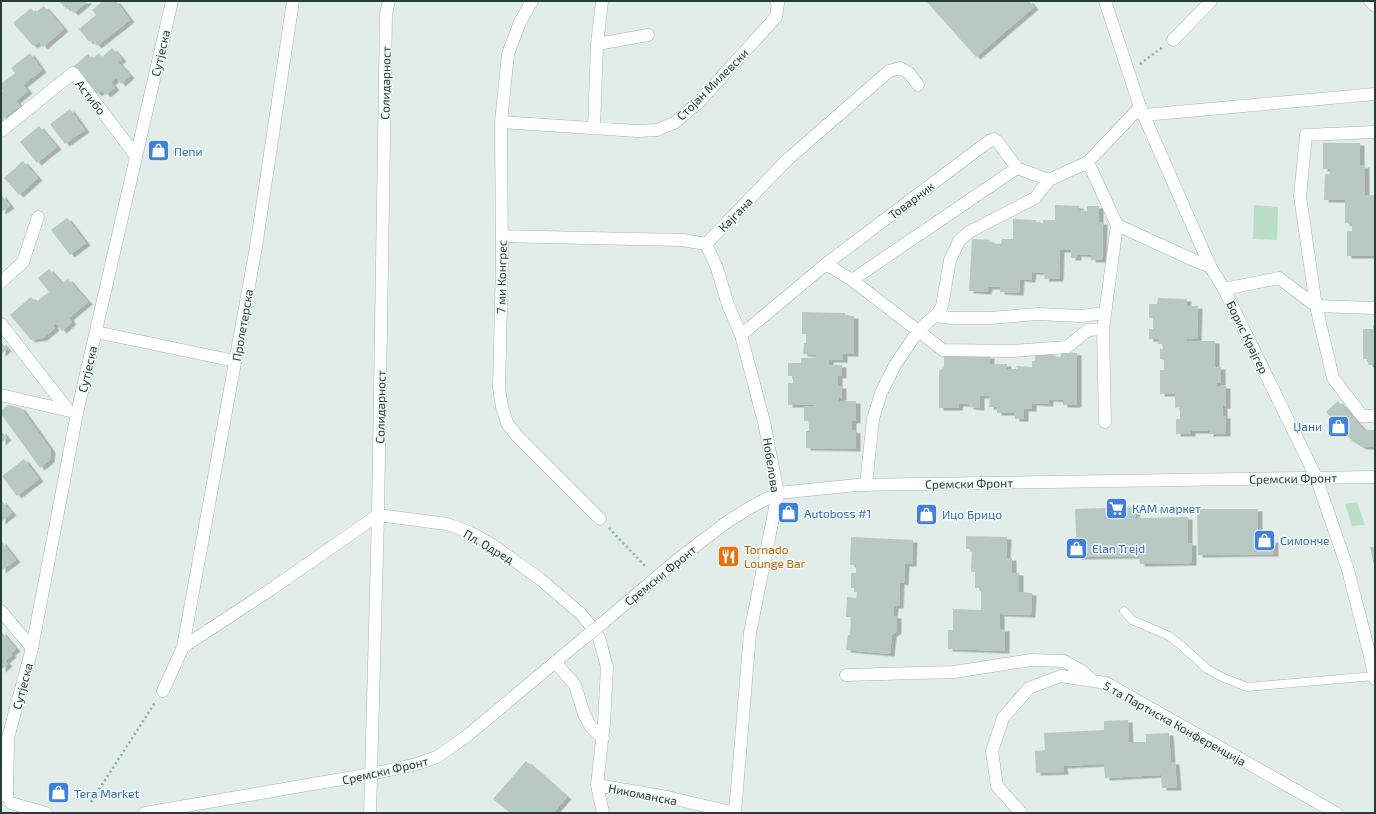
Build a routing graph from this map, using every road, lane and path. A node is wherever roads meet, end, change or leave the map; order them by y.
1 (172, 1) edge
2 (293, 1) edge
3 (389, 1) edge
4 (532, 1) edge
5 (602, 1) edge
6 (776, 1) edge
7 (1105, 1) edge
8 (1211, 1) edge
9 (1370, 1) edge
10 (1375, 6) edge
11 (648, 35) dead end
12 (1173, 40) joint
13 (598, 44) junction
14 (1129, 73) junction
15 (918, 85) dead end
16 (1375, 94) edge
17 (1142, 111) junction
18 (501, 122) junction
19 (594, 128) junction
20 (1, 131) edge
21 (1375, 132) edge
22 (136, 156) junction
23 (1088, 162) junction
24 (1017, 168) junction
25 (1074, 168) junction
26 (1049, 180) junction
27 (1096, 180) junction
28 (38, 217) dead end
29 (1117, 225) junction
30 (502, 236) junction
31 (706, 244) junction
32 (826, 264) junction
33 (1210, 266) junction
34 (852, 280) junction
35 (1, 282) edge
36 (1224, 289) junction
37 (1316, 306) junction
38 (1375, 308) edge
39 (1105, 313) junction
40 (935, 316) junction
41 (1, 324) edge
42 (1103, 329) junction
43 (96, 332) junction
44 (918, 332) junction
45 (741, 335) junction
46 (235, 361) junction
47 (1, 395) edge
48 (72, 411) junction
49 (1375, 416) edge
50 (1105, 422) dead end
51 (1316, 477) junction
52 (1375, 477) edge
53 (866, 485) junction
54 (778, 493) junction
55 (378, 515) junction
56 (600, 519) joint
57 (656, 577) junction
58 (1, 611) edge
59 (1124, 611) dead end
60 (183, 647) junction
61 (32, 648) junction
62 (555, 662) junction
63 (846, 674) dead end
64 (1375, 677) edge
65 (1093, 681) junction
66 (163, 691) joint
67 (8, 738) junction
68 (602, 738) junction
69 (1, 753) edge
70 (371, 774) junction
71 (596, 785) junction
72 (8, 801) edge
73 (91, 802) dead end
74 (46, 813) edge
75 (145, 813) edge
76 (370, 813) edge
77 (603, 813) edge
78 (735, 813) edge
79 (1021, 813) edge
80 (1336, 813) edge

1 - 22 street, Сутјеска
2 - 46 street, Пролетерска
3 - 55 street, Солидарност
4 - 18 street, 7 ми Конгрес
5 - 13 street
6 - 19 street, Стојан Милевски
7 - 14 street, Борис Крајгер
8 - 12 street
9 - 10 street
11 - 13 street
12 - 14 path
13 - 19 street
14 - 17 street, Борис Крајгер
15 - 31 street, Кајгана
16 - 17 street
17 - 23 street
17 - 33 street, Борис Крајгер
18 - 19 street, Стојан Милевски
18 - 30 street, 7 ми Конгрес
20 - 22 street, Астибо
21 - 37 street
22 - 43 street, Сутјеска
23 - 25 street
23 - 27 street
24 - 26 street
24 - 32 street, Товарник
24 - 34 street
25 - 26 street
25 - 27 street
26 - 40 street
27 - 29 street
28 - 35 street
29 - 33 street
29 - 39 street
30 - 31 street
30 - 56 street, 7 ми Конгрес
31 - 45 street, Нобелова
32 - 34 street
32 - 45 street, Товарник
33 - 36 street, Борис Крајгер
34 - 44 street
36 - 37 street
36 - 51 street, Борис Крајгер
37 - 38 street
37 - 49 street
39 - 40 street
39 - 42 street
40 - 44 street
41 - 48 street
42 - 44 street
42 - 50 street
43 - 46 street
43 - 48 street, Сутјеска
44 - 53 street
45 - 54 street, Нобелова
46 - 60 street, Пролетерска
47 - 48 street
48 - 61 street, Сутјеска
51 - 52 street, Сремски Фронт
51 - 53 street, Сремски Фронт
51 - 64 street, Борис Крајгер
53 - 54 street, Сремски Фронт
54 - 57 street, Сремски Фронт
54 - 78 street, Нобелова
55 - 60 street
55 - 68 street, Пл. Одред
55 - 70 street, Солидарност
56 - 57 path
57 - 62 street, Сремски Фронт, bridge
58 - 61 street
59 - 64 lane
60 - 66 street, Пролетерска
61 - 67 street, Сутјеска
62 - 68 street
62 - 70 street, Сремски Фронт
63 - 65 street
65 - 79 street, 5 та Партиска Конференција
65 - 80 street, 5 та Партиска Конференција
66 - 73 path
67 - 69 street
67 - 72 street
68 - 71 street, Пл. Одред
70 - 75 street, Сремски Фронт
70 - 76 street, Солидарност
71 - 77 street
71 - 78 street, Никоманска
72 - 74 street

